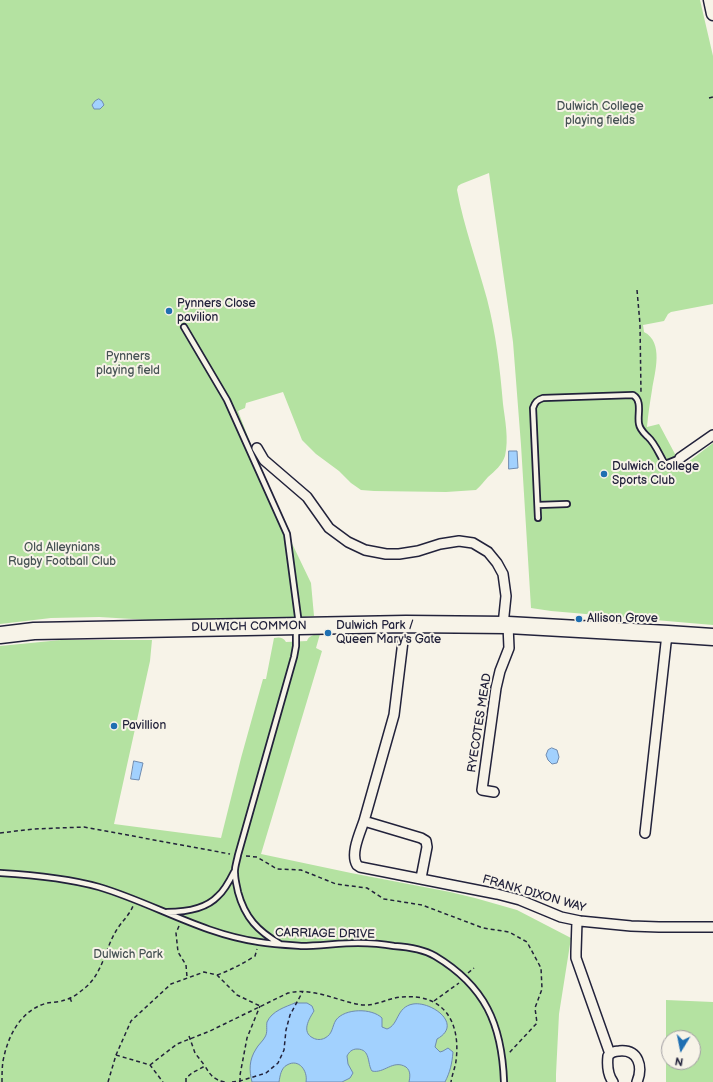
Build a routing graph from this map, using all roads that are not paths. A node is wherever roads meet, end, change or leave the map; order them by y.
1 (710, 0) edge
2 (713, 14) edge
3 (184, 327) dead end
4 (713, 434) edge
5 (257, 448) dead end
6 (680, 458) joint
7 (567, 504) dead end
8 (538, 505) junction
9 (538, 518) dead end
10 (506, 625) junction
11 (298, 626) junction
12 (668, 634) junction
13 (0, 635) edge
14 (713, 637) edge
15 (403, 641) dead end
16 (494, 792) dead end
17 (364, 821) junction
18 (645, 833) dead end
19 (234, 872) junction
20 (0, 873) edge
21 (421, 878) junction
22 (166, 912) junction
23 (578, 921) junction
24 (713, 927) edge
25 (280, 944) junction
26 (610, 1054) junction
27 (504, 1082) edge
28 (613, 1082) edge
29 (637, 1082) edge

1 - 2 street
3 - 11 lane
4 - 6 street
5 - 10 street
6 - 8 lane
7 - 8 lane
8 - 9 lane
10 - 11 highway, DULWICH COMMON
10 - 12 highway, DULWICH COMMON
10 - 16 street, RYECOTES MEAD
11 - 13 highway, DULWICH COMMON
11 - 19 lane
12 - 14 highway, DULWICH COMMON
12 - 18 street
15 - 17 street, FRANK DIXON WAY
17 - 21 street
17 - 21 street, FRANK DIXON WAY
19 - 22 lane
19 - 25 lane
20 - 22 lane, CARRIAGE DRIVE
21 - 23 street, FRANK DIXON WAY
22 - 25 lane, CARRIAGE DRIVE
23 - 24 street, FRANK DIXON WAY
23 - 26 street
25 - 27 lane, CARRIAGE DRIVE
26 - 28 street
26 - 29 street

